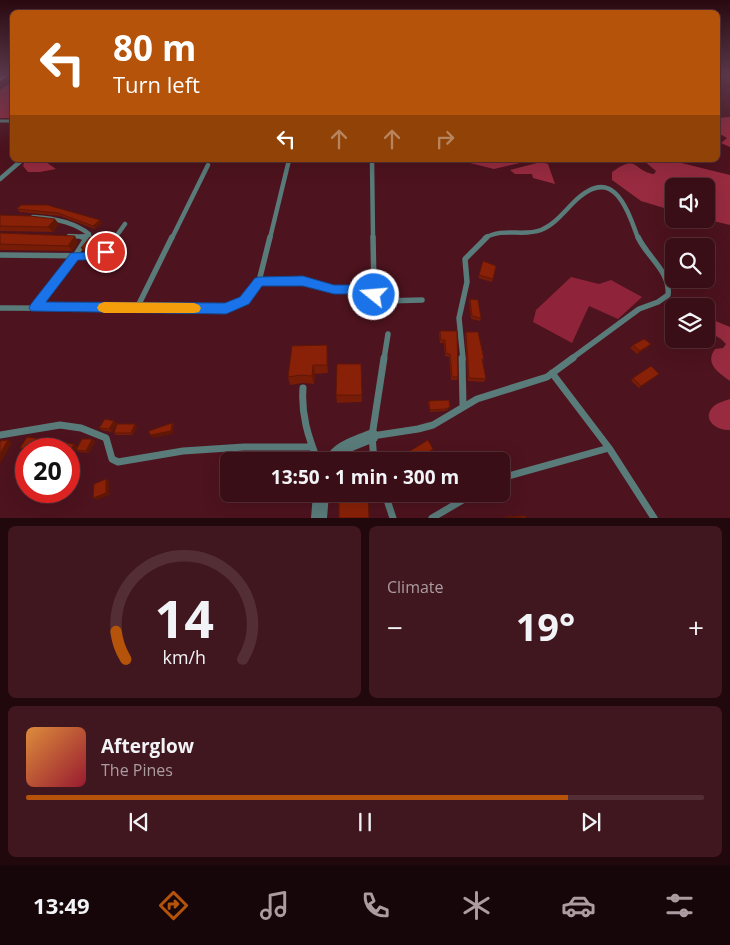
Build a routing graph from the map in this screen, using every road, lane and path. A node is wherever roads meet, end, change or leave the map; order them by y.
1 (20, 162) edge
2 (289, 162) edge
3 (372, 162) edge
4 (208, 165) dead end
5 (0, 179) edge
6 (30, 217) edge
7 (125, 224) dead end
8 (65, 236) edge
9 (89, 237) junction
10 (0, 255) edge
11 (75, 256) junction
12 (259, 281) junction
13 (374, 290) junction
14 (422, 300) dead end
15 (0, 308) edge
16 (35, 308) junction
17 (137, 308) junction
18 (388, 334) dead end
19 (552, 373) junction
20 (303, 388) dead end
21 (463, 406) junction
22 (0, 436) edge
23 (372, 436) junction
24 (312, 447) junction
25 (609, 448) junction
26 (314, 452) edge
27 (340, 452) edge
28 (373, 452) edge
29 (510, 476) edge
30 (320, 502) edge
31 (388, 502) edge
32 (459, 502) edge
33 (319, 518) edge
34 (393, 518) edge
35 (432, 518) edge
36 (654, 518) edge

1 - 5 lane
2 - 12 lane
3 - 13 lane
4 - 17 lane
6 - 9 lane
7 - 11 lane
8 - 9 lane
9 - 11 lane
10 - 11 lane
11 - 16 lane
12 - 13 lane
12 - 17 lane
13 - 14 lane
15 - 16 lane
16 - 17 lane
18 - 23 lane
19 - 21 lane
19 - 21 lane
19 - 25 lane
20 - 24 lane
21 - 23 lane
22 - 24 lane
23 - 27 street
23 - 28 lane
24 - 26 lane
25 - 29 lane
25 - 36 lane
30 - 33 street
31 - 34 lane
32 - 35 lane

